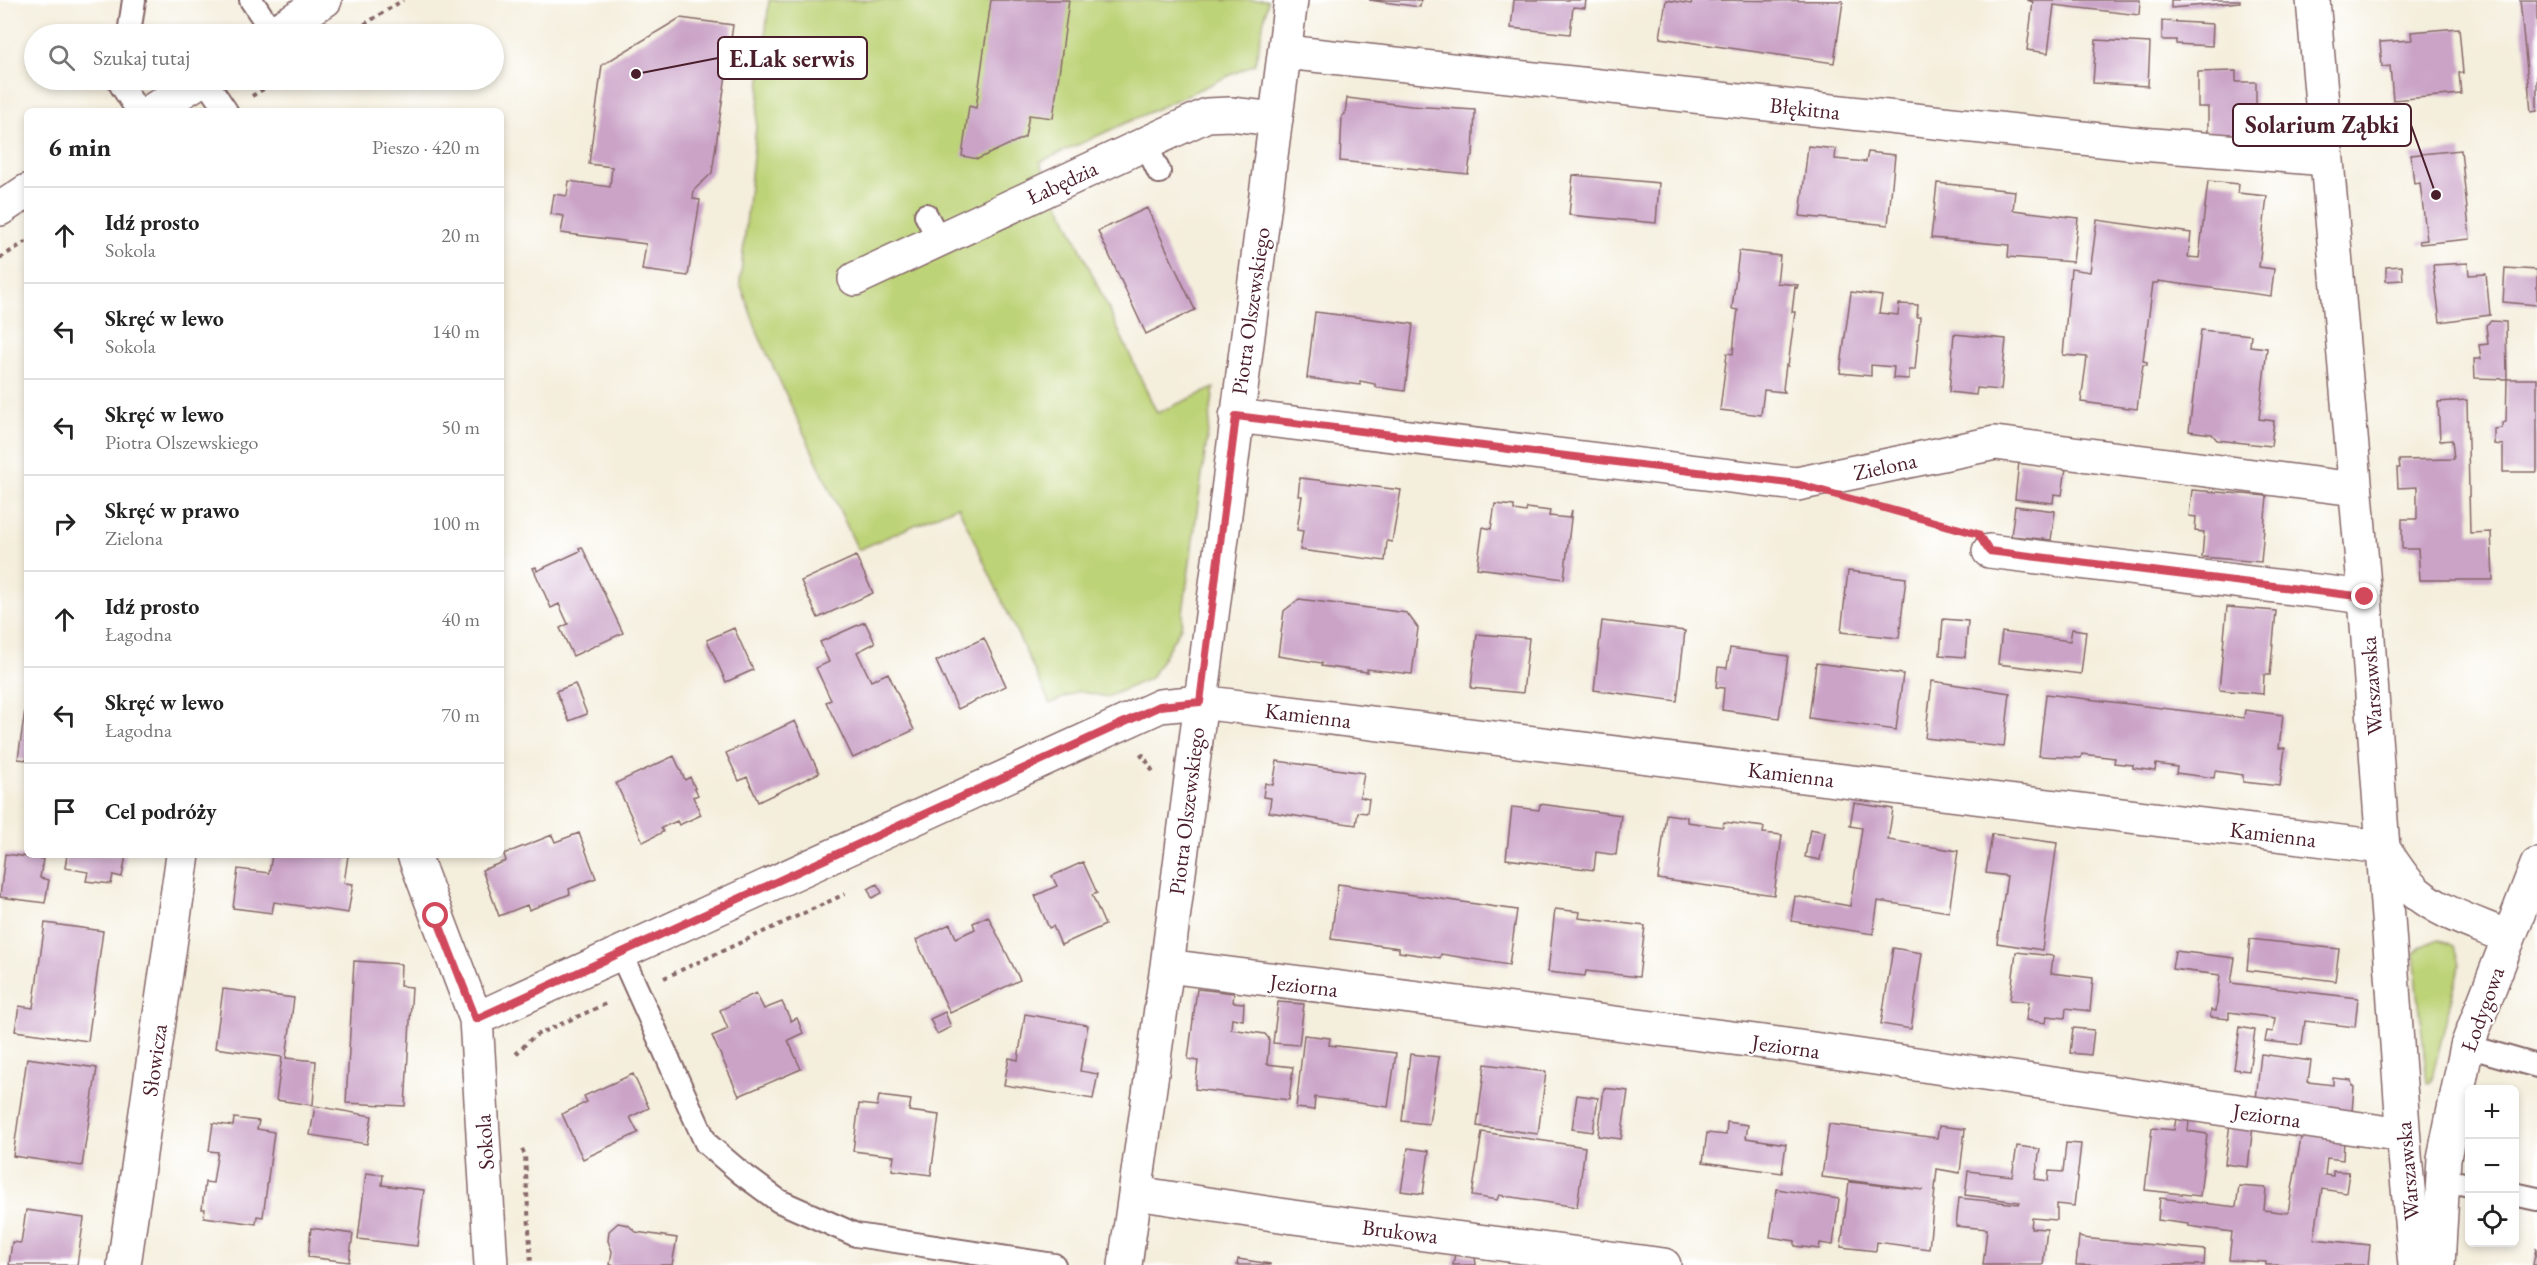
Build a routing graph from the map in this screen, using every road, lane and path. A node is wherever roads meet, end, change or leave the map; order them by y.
1 (134, 0) edge
2 (251, 0) edge
3 (325, 0) edge
4 (403, 0) edge
5 (1291, 0) edge
6 (2313, 0) edge
7 (130, 24) edge
8 (266, 24) edge
9 (288, 24) edge
10 (365, 24) edge
11 (1285, 52) junction
12 (124, 90) edge
13 (186, 90) edge
14 (210, 90) edge
15 (136, 108) edge
16 (156, 108) edge
17 (224, 108) edge
18 (1276, 119) junction
19 (2358, 120) dead end
20 (2323, 123) junction
21 (1145, 143) junction
22 (2326, 159) junction
23 (1159, 172) dead end
24 (24, 193) edge
25 (0, 209) edge
26 (24, 243) edge
27 (0, 258) edge
28 (855, 279) dead end
29 (1236, 416) junction
30 (2355, 489) junction
31 (1865, 503) dead end
32 (1989, 551) joint
33 (2365, 597) junction
34 (1200, 702) junction
35 (1139, 757) dead end
36 (1189, 786) junction
37 (2382, 847) junction
38 (183, 858) edge
39 (415, 858) edge
40 (2537, 865) edge
41 (851, 891) dead end
42 (2508, 937) junction
43 (621, 954) junction
44 (1167, 966) junction
45 (637, 990) junction
46 (476, 1019) junction
47 (2467, 1046) junction
48 (514, 1056) dead end
49 (2537, 1066) edge
50 (2403, 1136) junction
51 (520, 1147) dead end
52 (2456, 1182) edge
53 (1136, 1193) junction
54 (2519, 1195) edge
55 (2537, 1199) edge
56 (124, 1265) edge
57 (491, 1265) edge
58 (531, 1265) edge
59 (1054, 1265) edge
60 (1125, 1265) edge
61 (1664, 1265) edge
62 (2415, 1265) edge
63 (2438, 1265) edge

1 - 7 lane
2 - 8 lane
3 - 9 street
4 - 10 path
5 - 11 street, Piotra Olszewskiego
6 - 20 street, Warszawska
11 - 18 street, Piotra Olszewskiego
11 - 22 street, Błękitna
12 - 15 lane
13 - 16 street
14 - 17 lane
18 - 21 street, Łabędzia
18 - 29 street, Piotra Olszewskiego
19 - 20 lane
20 - 22 street, Warszawska
21 - 23 lane
21 - 28 street, Łabędzia
22 - 30 street, Warszawska
24 - 25 street
26 - 27 path
29 - 30 street, Zielona
29 - 34 street, Piotra Olszewskiego
30 - 33 street, Warszawska
31 - 32 path
32 - 33 street
33 - 37 street, Warszawska
34 - 36 street, Piotra Olszewskiego
34 - 37 street, Kamienna
34 - 43 street
35 - 36 path
36 - 44 street, Piotra Olszewskiego
37 - 42 street
37 - 50 street, Warszawska
38 - 56 street, Słowicza
39 - 46 street, Sokola
40 - 42 street, Łodygowa
41 - 45 path
42 - 47 street, Łodygowa
43 - 45 lane
43 - 46 street
44 - 50 street, Jeziorna
44 - 53 street, Piotra Olszewskiego
45 - 48 path
45 - 59 lane
46 - 57 street, Sokola
47 - 49 lane
47 - 52 street, Łodygowa
50 - 62 street, Warszawska
51 - 58 path
52 - 63 street, Łodygowa
53 - 60 street, Piotra Olszewskiego
53 - 61 street, Brukowa
54 - 55 lane

